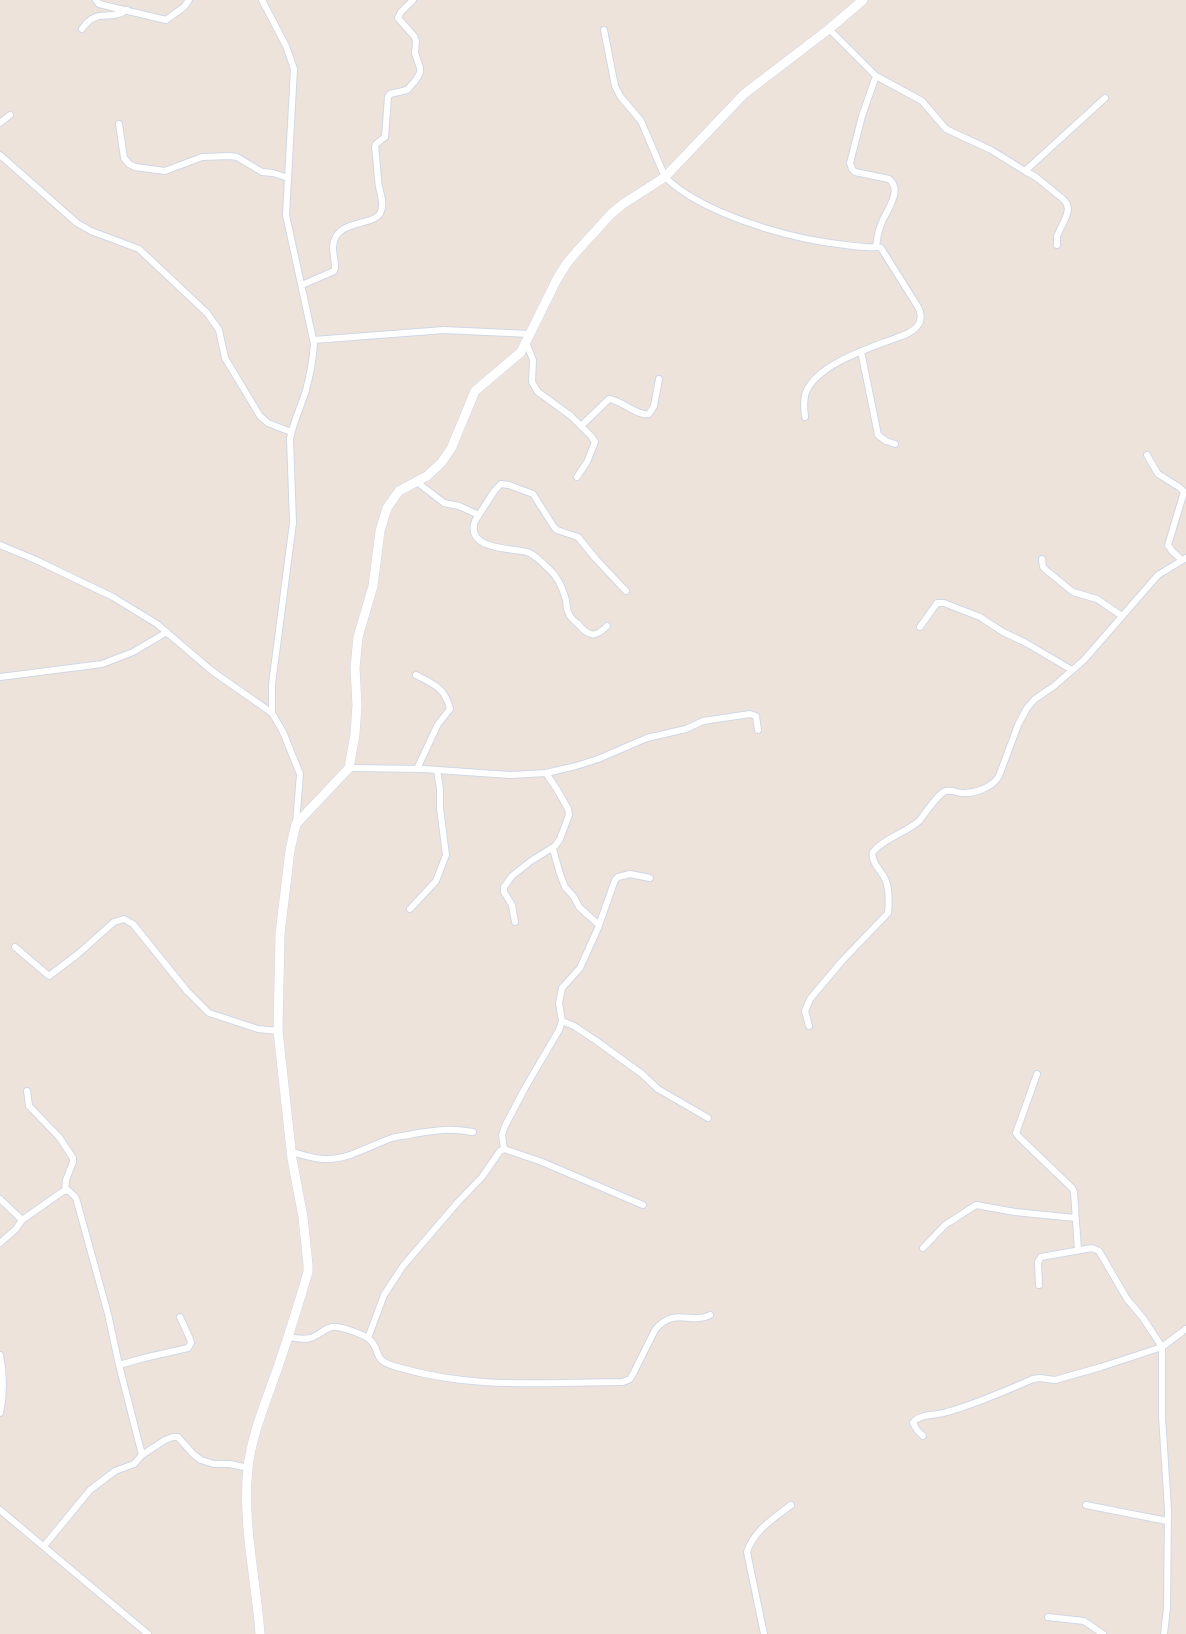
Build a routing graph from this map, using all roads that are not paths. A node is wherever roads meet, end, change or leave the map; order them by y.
1 (96, 0) edge
2 (189, 0) edge
3 (262, 0) edge
4 (412, 0) edge
5 (863, 0) edge
6 (127, 10) junction
7 (82, 29) dead end
8 (829, 29) junction
9 (604, 30) dead end
10 (876, 76) junction
11 (1105, 98) dead end
12 (10, 115) dead end
13 (0, 123) edge
14 (119, 124) dead end
15 (0, 155) edge
16 (1025, 171) junction
17 (665, 176) junction
18 (288, 178) junction
19 (1058, 246) dead end
20 (876, 247) junction
21 (302, 285) junction
22 (528, 338) junction
23 (314, 340) junction
24 (861, 351) junction
25 (659, 379) dead end
26 (805, 417) dead end
27 (581, 426) junction
28 (291, 432) junction
29 (895, 444) dead end
30 (1147, 455) dead end
31 (577, 477) dead end
32 (417, 482) junction
33 (479, 515) junction
34 (0, 545) edge
35 (1042, 559) dead end
36 (1184, 559) edge
37 (626, 591) dead end
38 (1122, 616) junction
39 (607, 626) dead end
40 (920, 627) dead end
41 (167, 632) junction
42 (1072, 670) junction
43 (416, 675) dead end
44 (0, 677) edge
45 (272, 713) junction
46 (758, 730) dead end
47 (350, 768) junction
48 (417, 769) junction
49 (437, 770) junction
50 (546, 773) junction
51 (296, 824) junction
52 (553, 848) junction
53 (650, 878) dead end
54 (410, 909) dead end
55 (516, 922) dead end
56 (599, 926) junction
57 (16, 948) dead end
58 (562, 1021) junction
59 (809, 1026) dead end
60 (278, 1031) junction
61 (1037, 1074) dead end
62 (27, 1091) dead end
63 (708, 1118) dead end
64 (473, 1132) dead end
65 (504, 1149) junction
66 (292, 1152) junction
67 (65, 1190) junction
68 (0, 1199) edge
69 (643, 1205) dead end
70 (1075, 1218) junction
71 (22, 1220) junction
72 (0, 1243) edge
73 (923, 1248) dead end
74 (1078, 1250) junction
75 (1039, 1285) dead end
76 (710, 1315) dead end
77 (180, 1317) dead end
78 (1186, 1329) edge
79 (288, 1337) junction
80 (368, 1338) junction
81 (1162, 1347) junction
82 (0, 1355) edge
83 (119, 1365) junction
84 (0, 1413) edge
85 (923, 1436) dead end
86 (142, 1455) junction
87 (248, 1468) junction
88 (791, 1505) dead end
89 (1086, 1505) dead end
90 (0, 1510) edge
91 (1167, 1521) junction
92 (44, 1546) junction
93 (1048, 1618) dead end
94 (148, 1634) edge
95 (260, 1634) edge
96 (764, 1634) edge
97 (1103, 1634) edge
98 (1164, 1634) edge

1 - 6 street
2 - 6 street
3 - 18 street
4 - 21 street
5 - 8 street
6 - 7 street
8 - 10 street
8 - 17 street
9 - 17 street
10 - 16 street
10 - 20 street
11 - 16 street
12 - 13 street
14 - 18 street
15 - 28 street
16 - 19 street
17 - 20 street
17 - 22 street
18 - 21 street
20 - 24 street
21 - 23 street
22 - 23 street
22 - 27 street
22 - 32 street
23 - 28 street
24 - 26 street
24 - 29 street
25 - 27 street
27 - 31 street
28 - 45 street
30 - 36 street
32 - 33 street
32 - 47 street
33 - 37 street
33 - 39 street
34 - 41 street
35 - 38 street
36 - 38 street
38 - 42 street
40 - 42 street
41 - 44 street
41 - 45 street
42 - 59 street
43 - 48 street
45 - 51 street
46 - 50 street
47 - 48 street
47 - 51 street
48 - 49 street
49 - 50 street
49 - 54 street
50 - 52 street
51 - 60 street
52 - 55 street
52 - 56 street
53 - 56 street
56 - 58 street
57 - 60 street
58 - 63 street
58 - 65 street
60 - 66 street
61 - 70 street
62 - 67 street
64 - 66 street
65 - 69 street
65 - 80 street
66 - 79 street
67 - 71 street
67 - 83 street
68 - 71 street
70 - 73 street
70 - 74 street
71 - 72 street
74 - 75 street
74 - 81 street
76 - 80 street
77 - 83 street
78 - 81 street
79 - 80 street
79 - 87 street
81 - 85 street
81 - 91 street
82 - 84 street
83 - 86 street
86 - 87 street
86 - 92 street
87 - 95 street
88 - 96 street
89 - 91 street
90 - 92 street
91 - 98 street
92 - 94 street
93 - 97 street

